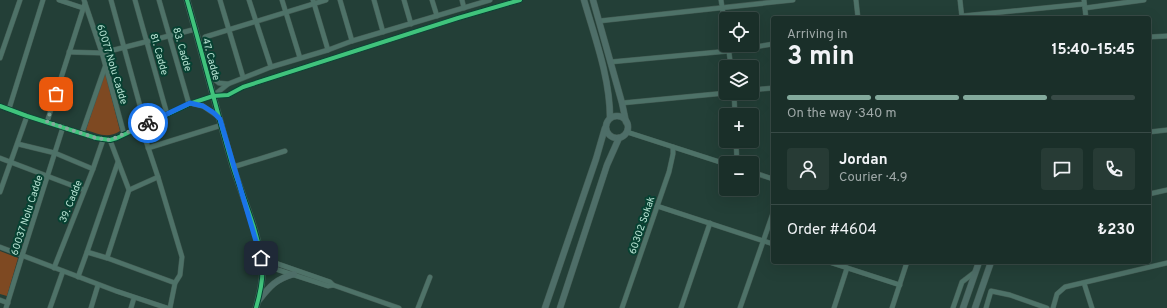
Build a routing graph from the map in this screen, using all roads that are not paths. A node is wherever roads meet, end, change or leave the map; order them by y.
1 (20, 0) edge
2 (43, 0) edge
3 (59, 0) edge
4 (111, 0) edge
5 (135, 0) edge
6 (159, 0) edge
7 (188, 0) edge
8 (220, 0) edge
9 (249, 0) edge
10 (282, 0) edge
11 (326, 0) edge
12 (340, 0) edge
13 (374, 0) edge
14 (404, 0) edge
15 (432, 0) edge
16 (462, 0) edge
17 (490, 0) edge
18 (520, 0) edge
19 (584, 0) edge
20 (594, 0) edge
21 (721, 0) edge
22 (793, 0) edge
23 (856, 0) edge
24 (960, 0) edge
25 (1144, 0) edge
26 (313, 2) edge
27 (84, 4) edge
28 (1084, 4) edge
29 (464, 8) junction
30 (722, 8) junction
31 (286, 12) junction
32 (723, 12) edge
33 (437, 16) junction
34 (858, 16) edge
35 (962, 16) edge
36 (971, 16) edge
37 (1086, 16) edge
38 (256, 21) junction
39 (599, 21) junction
40 (411, 24) junction
41 (196, 29) junction
42 (229, 29) junction
43 (383, 32) junction
44 (170, 36) junction
45 (205, 36) dead end
46 (1167, 36) edge
47 (1151, 37) edge
48 (352, 41) junction
49 (146, 42) junction
50 (771, 44) edge
51 (759, 46) edge
52 (124, 47) junction
53 (328, 50) junction
54 (69, 52) junction
55 (719, 52) edge
56 (102, 53) junction
57 (0, 58) edge
58 (300, 58) junction
59 (610, 62) junction
60 (105, 66) junction
61 (270, 67) junction
62 (208, 75) junction
63 (243, 77) junction
64 (228, 84) junction
65 (771, 88) edge
66 (759, 89) edge
67 (719, 94) edge
68 (213, 96) junction
69 (189, 103) junction
70 (622, 103) junction
71 (0, 106) edge
72 (9, 109) junction
73 (167, 114) junction
74 (27, 116) junction
75 (610, 118) junction
76 (47, 122) junction
77 (221, 122) junction
78 (626, 122) junction
79 (143, 125) junction
80 (63, 127) junction
81 (605, 128) junction
82 (1167, 130) edge
83 (627, 132) junction
84 (1151, 132) edge
85 (82, 133) junction
86 (124, 134) junction
87 (618, 138) junction
88 (103, 140) junction
89 (110, 140) junction
90 (18, 144) junction
91 (672, 147) junction
92 (148, 148) junction
93 (285, 151) dead end
94 (55, 153) junction
95 (0, 158) edge
96 (118, 162) junction
97 (719, 162) edge
98 (10, 163) junction
99 (233, 167) junction
100 (93, 169) junction
101 (759, 174) edge
102 (48, 176) junction
103 (158, 177) junction
104 (771, 178) edge
105 (84, 190) junction
106 (129, 190) junction
107 (1167, 190) edge
108 (0, 192) edge
109 (1151, 194) edge
110 (657, 206) junction
111 (771, 219) edge
112 (710, 223) junction
113 (764, 240) junction
114 (771, 243) edge
115 (0, 247) edge
116 (87, 252) junction
117 (22, 256) junction
118 (107, 258) junction
119 (262, 261) junction
120 (1167, 263) edge
121 (836, 264) edge
122 (906, 264) edge
123 (978, 264) edge
124 (990, 264) edge
125 (54, 268) junction
126 (847, 268) junction
127 (976, 271) junction
128 (63, 272) junction
129 (294, 274) junction
130 (78, 277) junction
131 (430, 277) dead end
132 (175, 283) junction
133 (1084, 283) junction
134 (98, 285) junction
135 (333, 285) junction
136 (900, 285) junction
137 (134, 298) junction
138 (0, 300) edge
139 (258, 301) junction
140 (7, 305) edge
141 (50, 308) edge
142 (91, 308) edge
143 (131, 308) edge
144 (167, 308) edge
145 (170, 308) edge
146 (256, 308) edge
147 (398, 308) edge
148 (418, 308) edge
149 (546, 308) edge
150 (560, 308) edge
151 (622, 308) edge
152 (681, 308) edge
153 (740, 308) edge
154 (834, 308) edge
155 (892, 308) edge
156 (953, 308) edge
157 (963, 308) edge
158 (975, 308) edge
159 (986, 308) edge
160 (1047, 308) edge
161 (1053, 308) edge
162 (1092, 308) edge

1 - 57 street
2 - 72 street
3 - 27 street
4 - 52 street
5 - 49 street, 81. Cadde
6 - 44 street, 83. Cadde
7 - 41 main road, 47. Cadde
8 - 42 street
9 - 38 street
10 - 31 street
11 - 26 street
12 - 48 street
13 - 43 street
14 - 40 street
15 - 33 street
16 - 29 street
17 - 29 street
18 - 68 street
19 - 75 main road
20 - 39 main road
21 - 30 street
22 - 30 street
23 - 34 street
24 - 35 street
25 - 28 street
26 - 31 street
26 - 53 street
27 - 54 street
27 - 56 street, 60077 Nolu Cadde
28 - 36 street
28 - 37 street
29 - 33 street
30 - 32 street
30 - 39 street
31 - 38 street
31 - 58 street
33 - 40 street
38 - 42 street
38 - 61 street
39 - 59 main road
40 - 43 street
41 - 44 street
41 - 62 main road, 47. Cadde
42 - 45 street
42 - 63 street
43 - 48 street
44 - 49 street
44 - 69 street, 83. Cadde
46 - 47 street
48 - 53 street
49 - 52 street
49 - 73 street, 81. Cadde
50 - 51 street
52 - 56 street
52 - 79 street
53 - 58 street
54 - 56 street
54 - 76 street
55 - 59 street
56 - 60 street, 60077 Nolu Cadde
58 - 61 street
59 - 70 main road
60 - 85 street
60 - 86 street, 60077 Nolu Cadde
61 - 63 street
62 - 64 street
62 - 68 main road, 47. Cadde
63 - 64 street
64 - 68 street
65 - 66 street
67 - 70 street
68 - 69 street
68 - 77 main road, 47. Cadde
69 - 73 street
69 - 77 street
70 - 78 main road
71 - 72 street
72 - 74 street
73 - 79 street
74 - 76 street
74 - 90 street
75 - 78 main road
75 - 81 main road
76 - 80 street
77 - 92 street
77 - 99 main road, 47. Cadde
78 - 83 main road
79 - 86 street
79 - 92 street
80 - 85 street
80 - 94 street, 60037 Nolu Cadde
81 - 87 main road
81 - 149 main road
82 - 84 street
83 - 87 main road
83 - 91 street
85 - 88 street
86 - 89 street
87 - 150 main road
88 - 89 street
88 - 100 street, 39. Cadde
89 - 96 street
90 - 94 street
90 - 98 street
91 - 97 street
91 - 110 street, 60302 Sokak
92 - 103 street
93 - 99 street
94 - 100 street
94 - 102 street, 60037 Nolu Cadde
95 - 98 street
96 - 106 street
96 - 116 street
98 - 102 street
98 - 108 street
99 - 119 main road, 47. Cadde
100 - 105 street, 39. Cadde
101 - 104 street
102 - 105 street
102 - 117 street, 60037 Nolu Cadde
103 - 106 street
103 - 132 street
105 - 125 street, 39. Cadde
106 - 118 street
107 - 109 street
110 - 112 street
110 - 151 street, 60302 Sokak
111 - 113 street
112 - 113 street
112 - 152 street
113 - 114 street
113 - 153 street
115 - 117 street
116 - 118 street
116 - 130 street
117 - 125 street
117 - 140 street, 60037 Nolu Cadde
118 - 132 street
119 - 129 street
119 - 135 street
119 - 139 main road, 47. Cadde
120 - 133 street
121 - 126 street
122 - 136 street
123 - 127 main road
124 - 158 main road
125 - 128 street
126 - 136 street
126 - 154 street
127 - 156 street
127 - 157 main road
128 - 130 street
128 - 141 street
129 - 135 street
129 - 139 main road
130 - 134 street
131 - 148 street
132 - 145 street
133 - 161 street
133 - 162 street
134 - 137 street
134 - 142 street
135 - 147 street
136 - 155 street
137 - 143 street
137 - 144 street
138 - 140 street
139 - 146 main road, 47. Cadde
159 - 160 street

